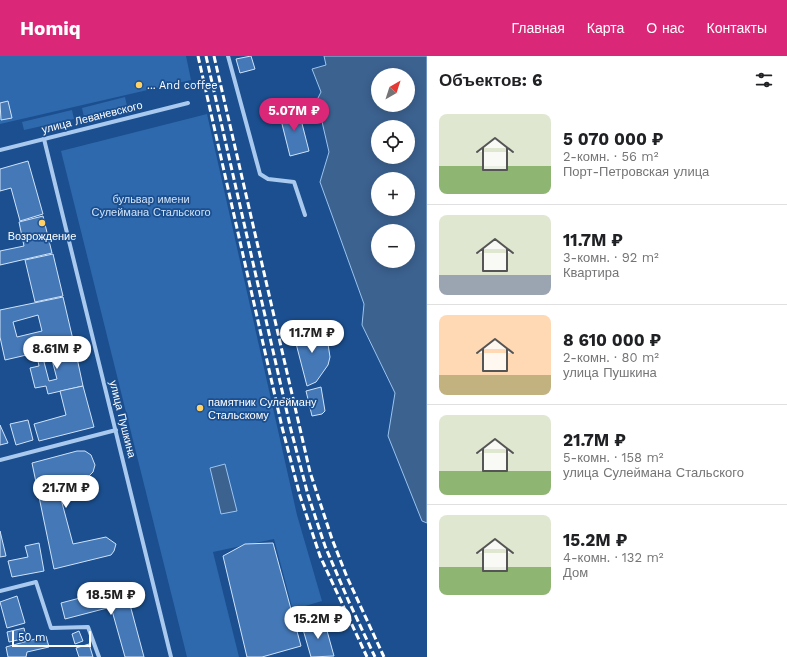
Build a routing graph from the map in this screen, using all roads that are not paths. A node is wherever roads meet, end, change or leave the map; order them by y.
1 (228, 56) edge
2 (188, 103) dead end
3 (44, 139) junction
4 (0, 150) edge
5 (305, 215) dead end
6 (116, 430) junction
7 (0, 460) edge
8 (0, 591) edge
9 (99, 657) edge
10 (171, 657) edge

1 - 5 street
2 - 3 street, улица Леваневского
3 - 4 street, улица Леваневского
3 - 6 street, улица Пушкина
6 - 7 street
6 - 10 street, улица Пушкина
8 - 9 street

